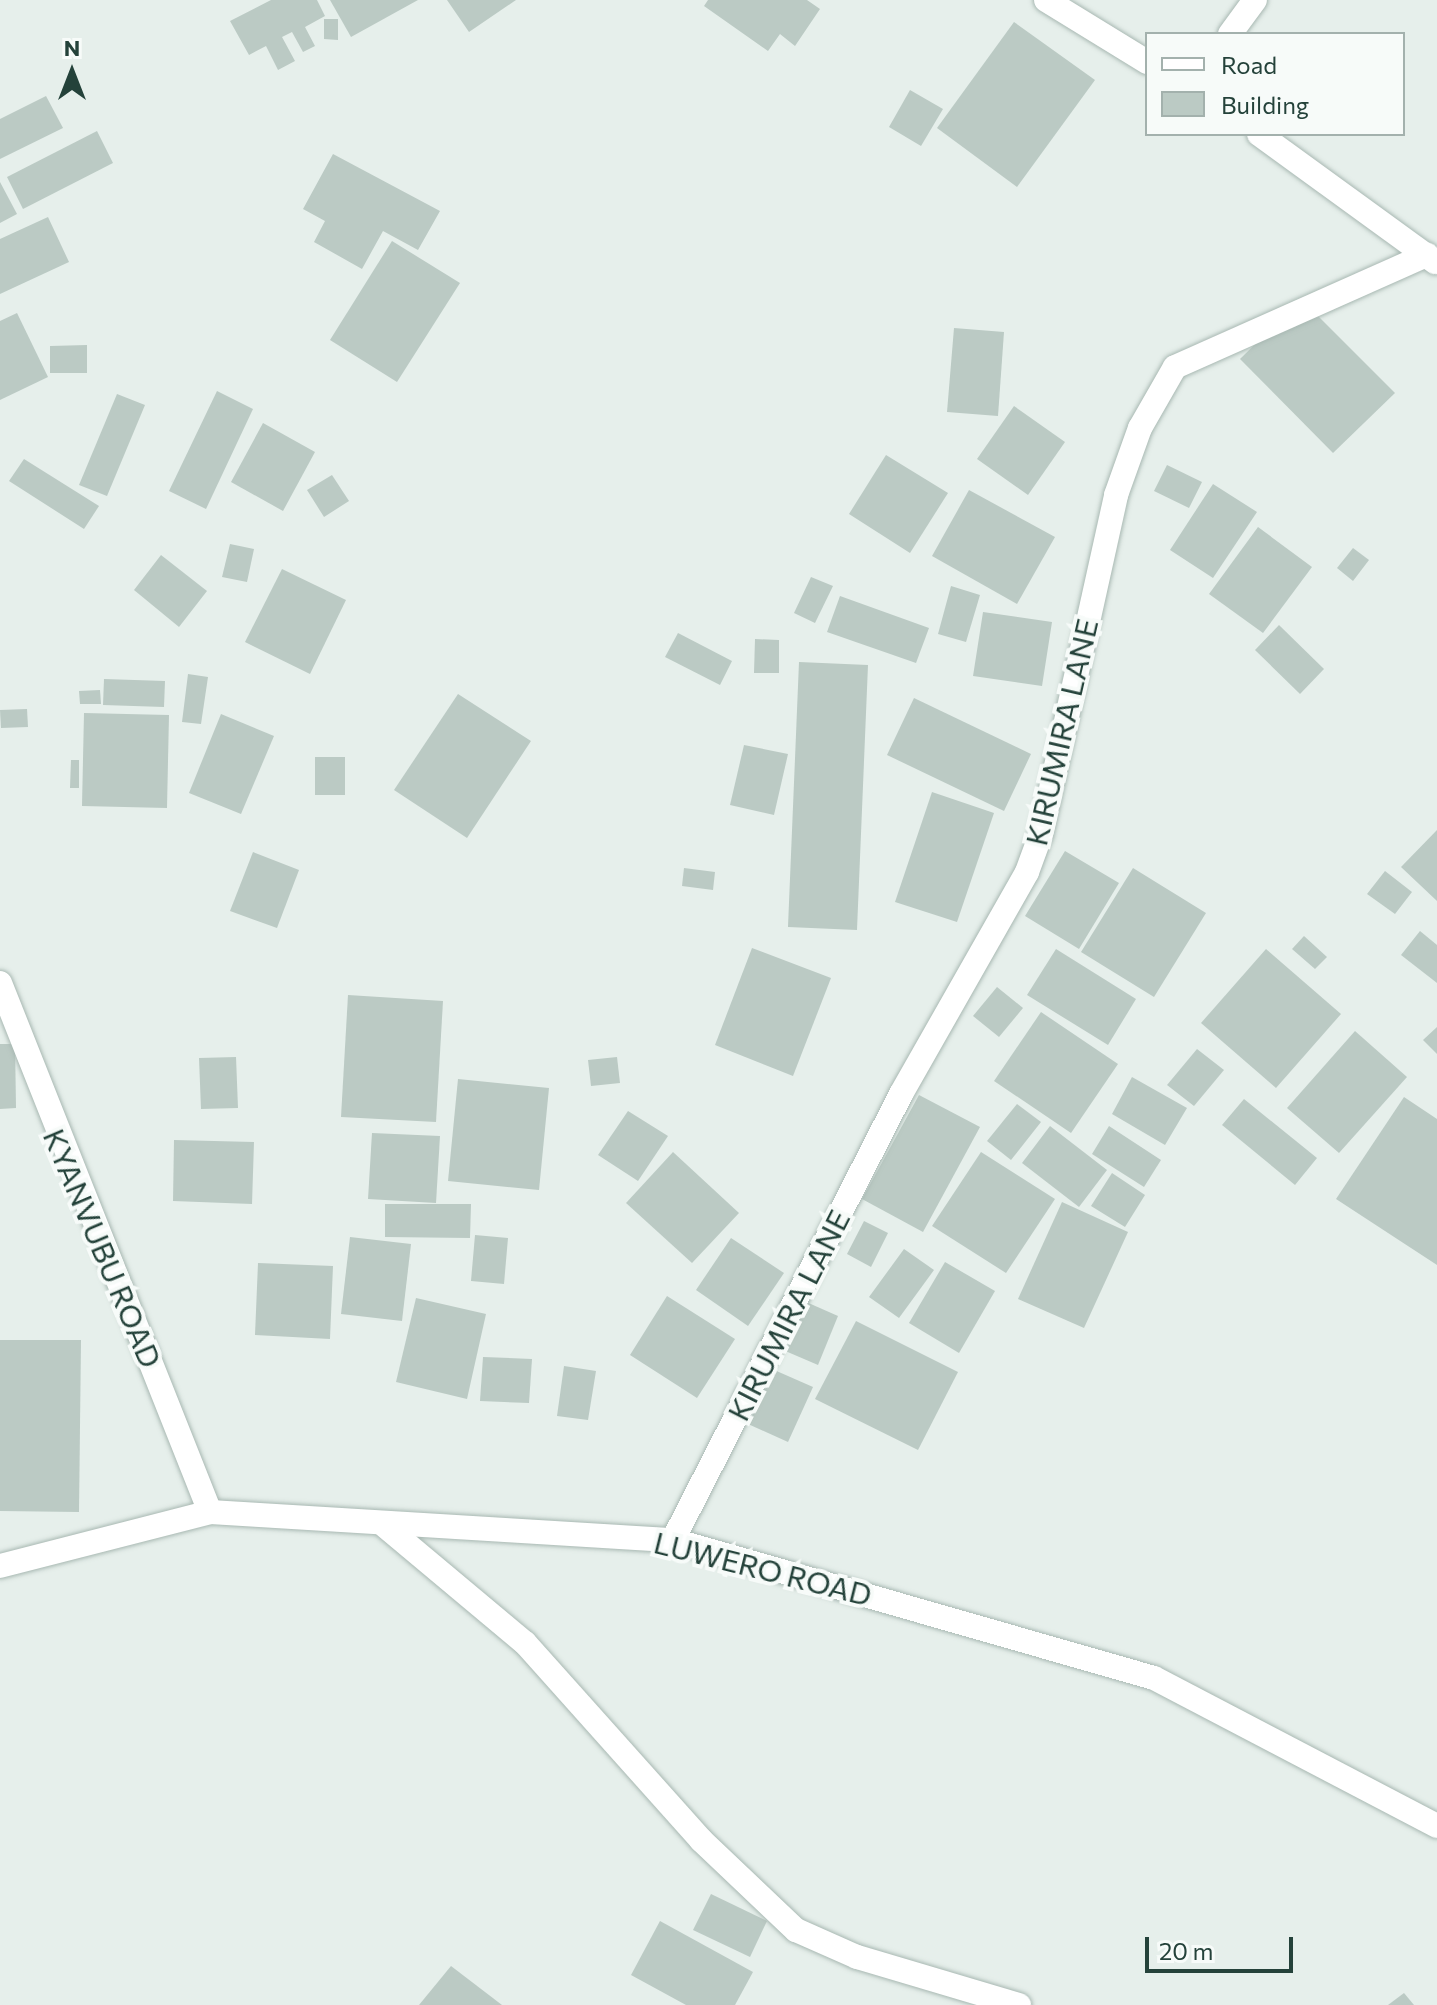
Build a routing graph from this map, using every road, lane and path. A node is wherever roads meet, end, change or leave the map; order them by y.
1 (1046, 0) edge
2 (1255, 0) edge
3 (1231, 32) edge
4 (1145, 61) edge
5 (1262, 136) edge
6 (1432, 260) edge
7 (0, 983) edge
8 (210, 1512) junction
9 (385, 1526) junction
10 (673, 1540) junction
11 (0, 1566) edge
12 (1437, 1826) edge
13 (1019, 2005) edge

1 - 4 street
2 - 3 street
5 - 6 street
6 - 10 street, KIRUMIRA LANE
7 - 8 street, KYANVUBU ROAD
8 - 9 street, LUWERO ROAD
8 - 11 street, LUWERO ROAD
9 - 10 street, LUWERO ROAD
9 - 13 street
10 - 12 street, LUWERO ROAD

